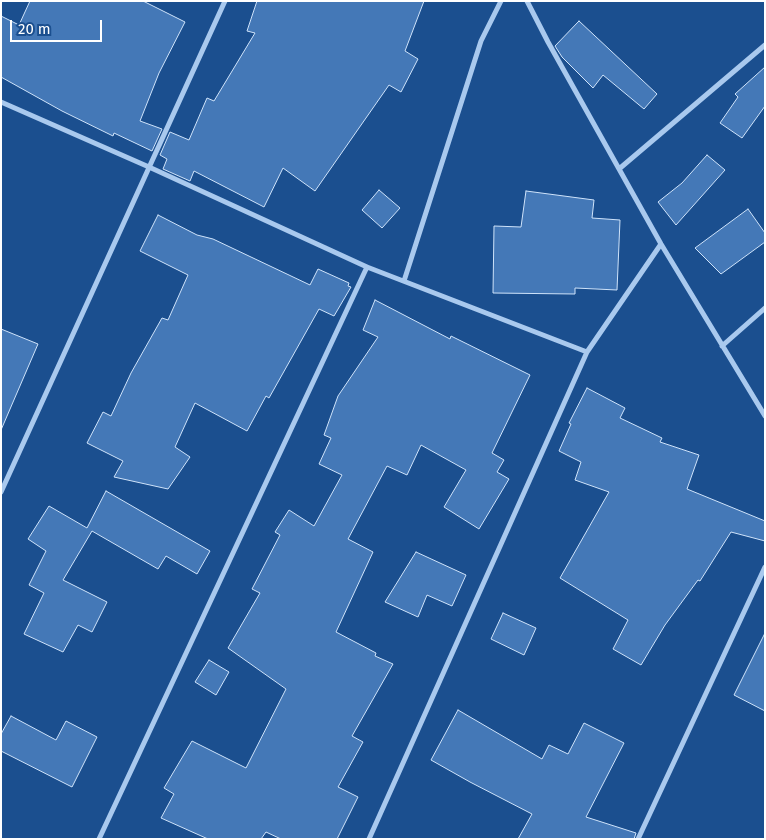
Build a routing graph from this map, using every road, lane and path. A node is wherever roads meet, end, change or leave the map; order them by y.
1 (225, 1) edge
2 (501, 1) edge
3 (527, 1) edge
4 (765, 45) edge
5 (1, 102) edge
6 (149, 167) junction
7 (619, 168) junction
8 (661, 244) junction
9 (367, 267) junction
10 (404, 281) junction
11 (765, 308) edge
12 (722, 346) junction
13 (587, 352) junction
14 (765, 416) edge
15 (1, 492) edge
16 (765, 567) edge
17 (99, 839) edge
18 (369, 839) edge
19 (638, 839) edge

1 - 6 street
2 - 10 street
3 - 7 street
4 - 7 street
5 - 6 street
6 - 9 street
6 - 15 street
7 - 8 street
8 - 12 street
8 - 13 street
9 - 10 street
9 - 17 street
10 - 13 street
11 - 12 street
12 - 14 street
13 - 18 street
16 - 19 street

